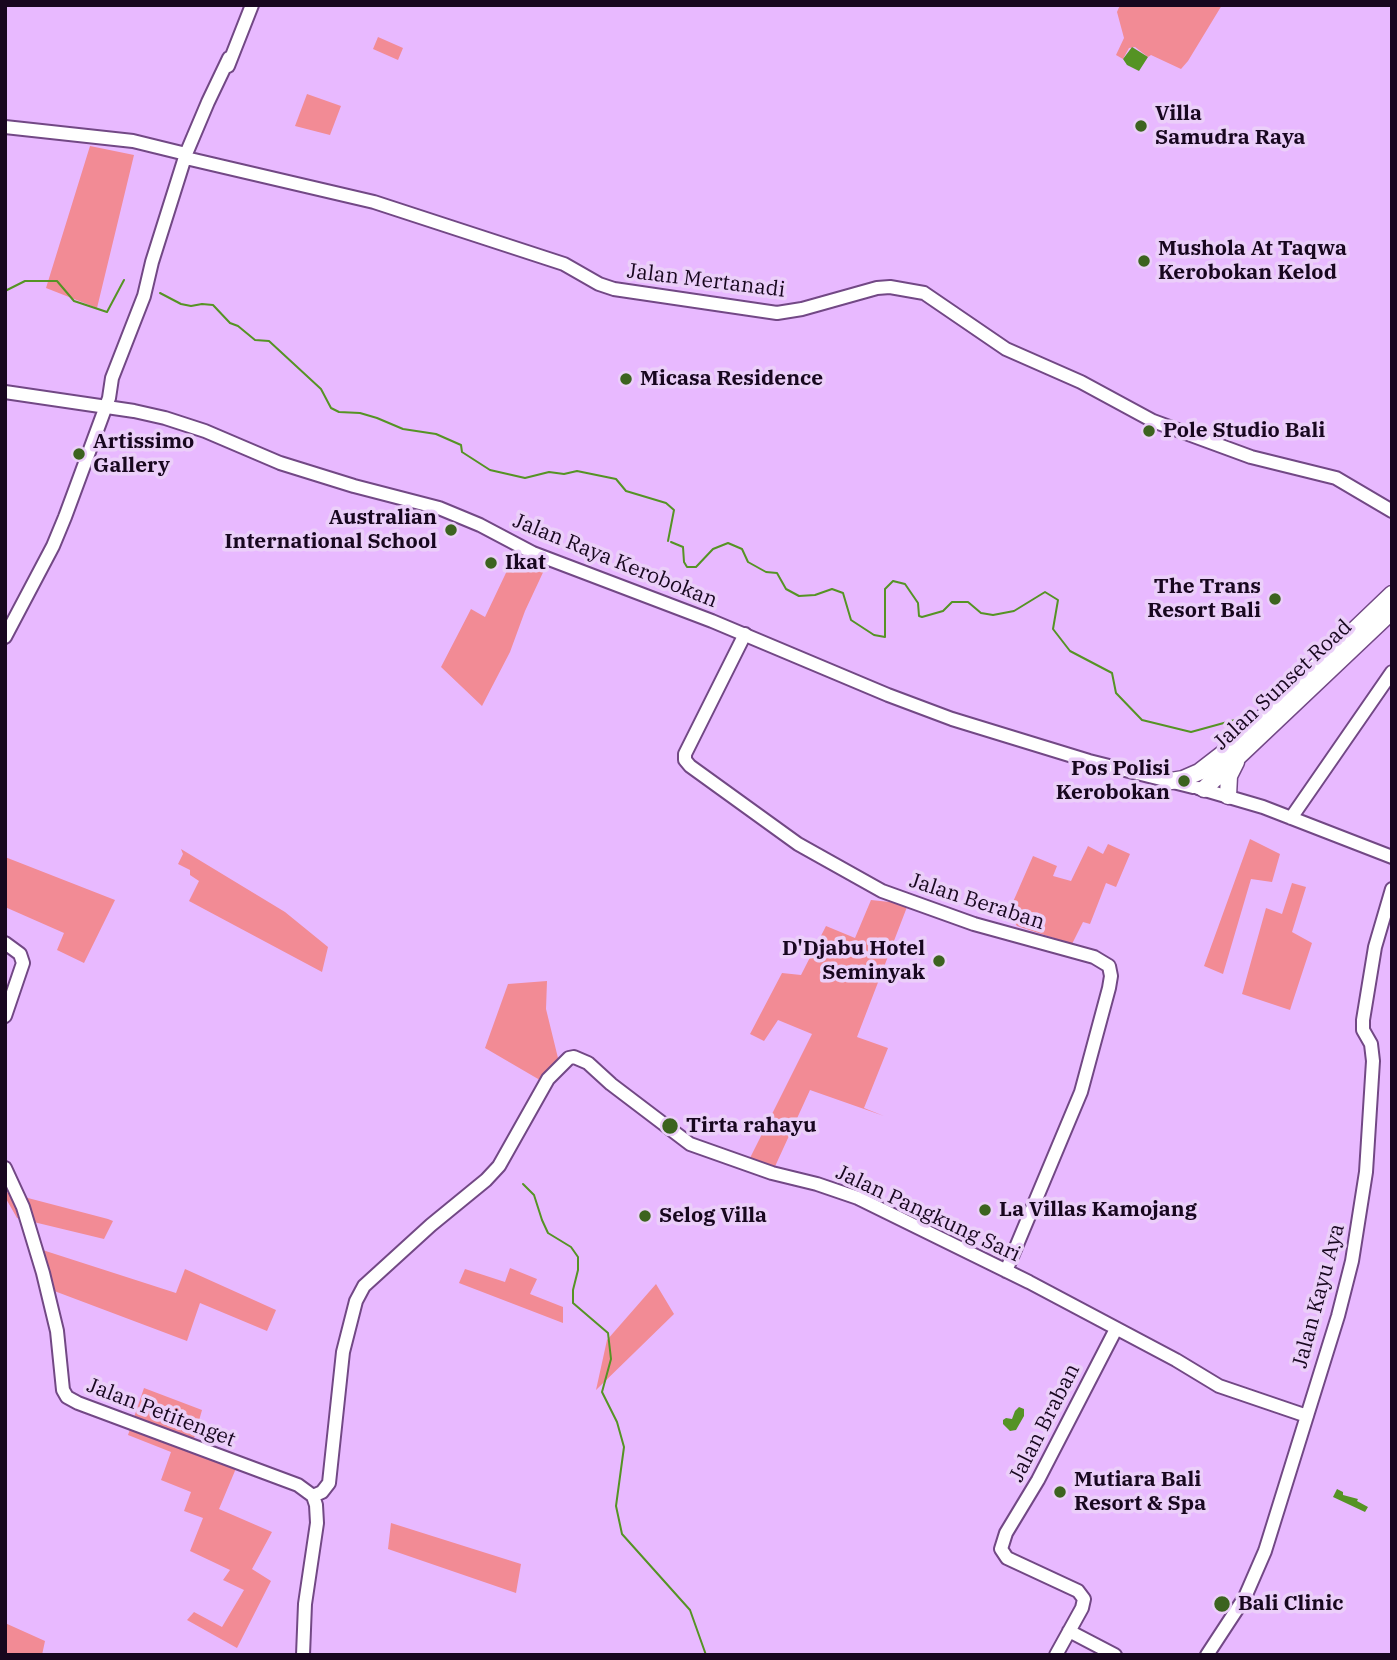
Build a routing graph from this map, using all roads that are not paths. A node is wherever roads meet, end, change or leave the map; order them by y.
1 (253, 5) edge
2 (5, 127) edge
3 (188, 156) junction
4 (5, 392) edge
5 (87, 404) junction
6 (105, 407) junction
7 (96, 429) junction
8 (1392, 511) edge
9 (1392, 594) edge
10 (1392, 611) edge
11 (745, 634) junction
12 (5, 637) edge
13 (1337, 656) junction
14 (1392, 672) edge
15 (1240, 747) junction
16 (1171, 781) junction
17 (1199, 788) junction
18 (1229, 797) junction
19 (1291, 818) junction
20 (1392, 857) edge
21 (1392, 888) edge
22 (5, 943) edge
23 (5, 1016) edge
24 (5, 1168) edge
25 (1006, 1271) junction
26 (1116, 1329) junction
27 (1307, 1416) junction
28 (313, 1496) junction
29 (1069, 1631) junction
30 (303, 1655) edge
31 (1056, 1655) edge
32 (1115, 1655) edge
33 (1207, 1655) edge

1 - 3 street
2 - 3 street, Jalan Mertanadi
3 - 6 street
3 - 8 street, Jalan Mertanadi
4 - 5 street, Jalan Raya Kerobokan
5 - 6 street, Jalan Raya Kerobokan
5 - 7 street
6 - 7 street
6 - 11 street, Jalan Raya Kerobokan
7 - 12 street
9 - 13 highway, Jalan Sunset Road
10 - 13 highway, Jalan Sunset Road
11 - 16 street, Jalan Raya Kerobokan
11 - 25 street, Jalan Beraban
13 - 15 highway, Jalan Sunset Road
14 - 19 street
15 - 16 highway
15 - 17 highway
15 - 18 highway
16 - 17 street, Jalan Raya Kerobokan
17 - 18 street
18 - 19 street
19 - 20 street
21 - 27 street, Jalan Kayu Aya
22 - 23 street
24 - 28 street, Jalan Petitenget
25 - 26 street, Jalan Pangkung Sari
25 - 28 street, Jalan Pangkung Sari
26 - 27 street, Jalan Pangkung Sari
26 - 29 street, Jalan Braban
27 - 33 street, Jalan Kayu Aya
28 - 30 street
29 - 31 street
29 - 32 street

